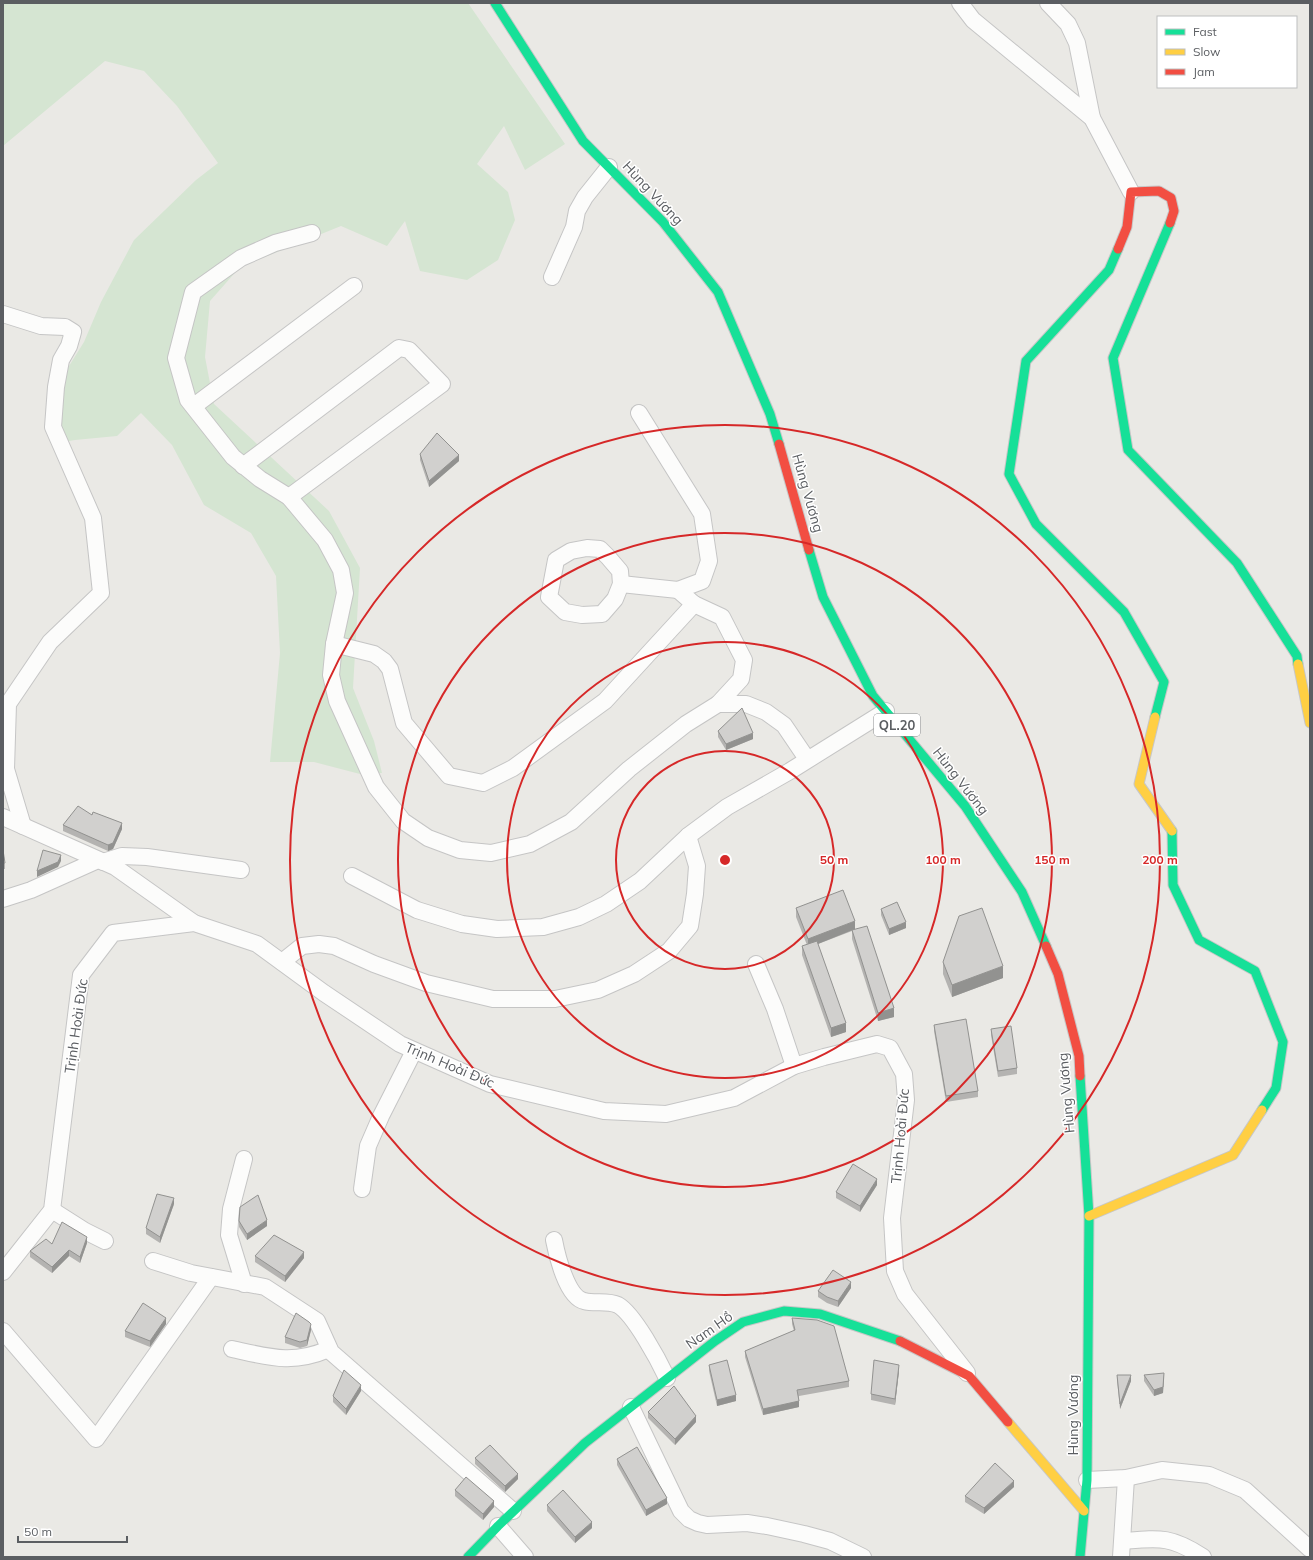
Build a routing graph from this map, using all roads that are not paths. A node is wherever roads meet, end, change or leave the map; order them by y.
1 (494, 3) edge
2 (960, 3) edge
3 (1048, 3) edge
4 (1092, 118) junction
5 (609, 167) junction
6 (1131, 192) junction
7 (312, 232) dead end
8 (552, 277) dead end
9 (354, 286) dead end
10 (3, 314) edge
11 (194, 406) junction
12 (639, 413) dead end
13 (244, 466) junction
14 (289, 498) junction
15 (621, 584) junction
16 (678, 590) junction
17 (694, 604) junction
18 (334, 644) junction
19 (718, 704) junction
20 (886, 711) junction
21 (1310, 723) edge
22 (807, 759) junction
23 (3, 817) edge
24 (23, 826) junction
25 (688, 836) junction
26 (100, 861) junction
27 (241, 870) dead end
28 (352, 876) dead end
29 (3, 899) edge
30 (194, 923) junction
31 (282, 962) junction
32 (756, 964) dead end
33 (414, 1051) junction
34 (794, 1066) junction
35 (244, 1159) dead end
36 (362, 1189) dead end
37 (52, 1210) junction
38 (1088, 1216) junction
39 (554, 1240) dead end
40 (105, 1241) dead end
41 (153, 1261) dead end
42 (3, 1272) edge
43 (211, 1277) junction
44 (244, 1284) junction
45 (3, 1331) edge
46 (329, 1348) junction
47 (232, 1349) dead end
48 (969, 1376) junction
49 (667, 1378) junction
50 (632, 1407) junction
51 (1126, 1478) junction
52 (1086, 1480) junction
53 (513, 1511) junction
54 (1084, 1511) junction
55 (498, 1526) junction
56 (1122, 1549) edge
57 (1310, 1549) edge
58 (845, 1553) edge
59 (1199, 1556) edge
60 (468, 1557) edge
61 (524, 1557) edge
62 (863, 1557) edge
63 (1080, 1557) edge

1 - 5 main road, Hùng Vương / QL.20
2 - 4 street
3 - 4 street
4 - 6 street
5 - 8 street
5 - 20 main road, Hùng Vương / QL.20
6 - 21 main road
6 - 38 main road
7 - 11 street
9 - 11 street
10 - 24 street
11 - 13 street
12 - 16 street
13 - 14 street
13 - 14 street
14 - 18 street
15 - 15 street
15 - 16 street
16 - 17 street
17 - 18 street
17 - 19 street
18 - 19 street
19 - 22 street
20 - 22 street
20 - 38 main road, Hùng Vương / QL.20
22 - 25 street
23 - 24 street
24 - 26 street
25 - 28 street
25 - 31 street
26 - 27 street
26 - 29 street
26 - 30 street
30 - 31 street, Trịnh Hoài Đức
30 - 37 street, Trịnh Hoài Đức
31 - 33 street, Trịnh Hoài Đức
32 - 34 street
33 - 34 street, Trịnh Hoài Đức
33 - 36 street
34 - 48 street, Trịnh Hoài Đức
35 - 44 street
37 - 40 street
37 - 42 street
38 - 52 main road, Hùng Vương / QL.20
39 - 49 street
41 - 43 street
43 - 44 street
43 - 45 street
44 - 46 street
46 - 47 street
46 - 53 street
48 - 49 main road, Nam Hồ
48 - 54 main road, Nam Hồ
49 - 50 main road, Nam Hồ
50 - 53 main road, Nam Hồ
50 - 58 street
51 - 52 street
51 - 56 street
51 - 57 street
52 - 54 main road, Hùng Vương / QL.20
53 - 55 main road, Nam Hồ
54 - 63 main road, Hùng Vương / QL.20
55 - 60 main road, Nam Hồ
55 - 61 street
56 - 59 street
58 - 62 street

